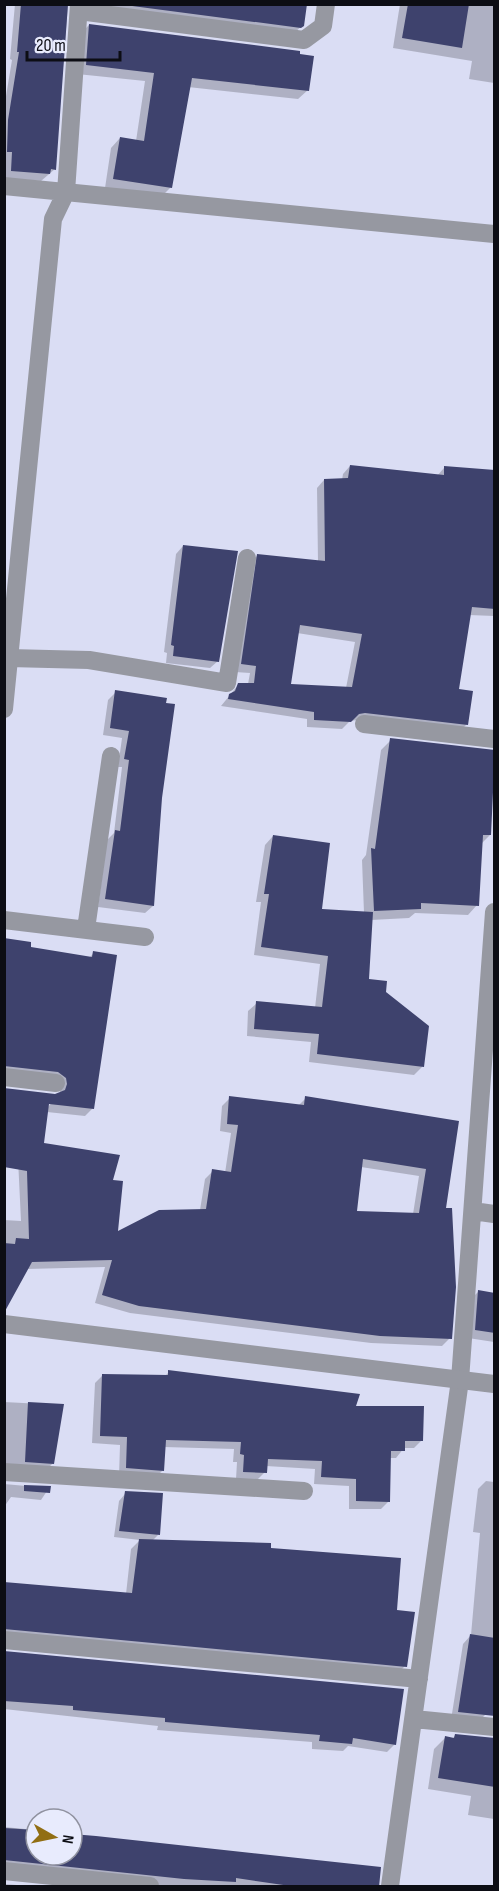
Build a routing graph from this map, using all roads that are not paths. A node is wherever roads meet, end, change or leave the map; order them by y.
1 (326, 4) edge
2 (79, 8) edge
3 (4, 186) edge
4 (66, 192) junction
5 (495, 234) edge
6 (247, 558) dead end
7 (9, 658) junction
8 (4, 709) edge
9 (364, 724) dead end
10 (495, 739) edge
11 (111, 756) dead end
12 (4, 920) edge
13 (494, 922) edge
14 (86, 929) junction
15 (145, 936) dead end
16 (4, 1077) edge
17 (56, 1083) dead end
18 (473, 1211) junction
19 (495, 1214) edge
20 (4, 1324) edge
21 (460, 1380) junction
22 (495, 1384) edge
23 (4, 1472) edge
24 (304, 1491) dead end
25 (4, 1640) edge
26 (419, 1679) junction
27 (414, 1719) junction
28 (495, 1727) edge
29 (4, 1871) edge
30 (150, 1887) edge
31 (390, 1887) edge

1 - 2 street
2 - 4 street
3 - 4 street
4 - 5 street
4 - 7 street
6 - 7 street
7 - 8 street
9 - 10 street
11 - 14 street
12 - 14 street
13 - 18 street
14 - 15 street
16 - 17 street
18 - 19 street
18 - 21 street
20 - 21 street
21 - 22 street
21 - 26 street
23 - 24 street
25 - 26 street
26 - 27 street
27 - 28 street
27 - 31 street
29 - 30 street

